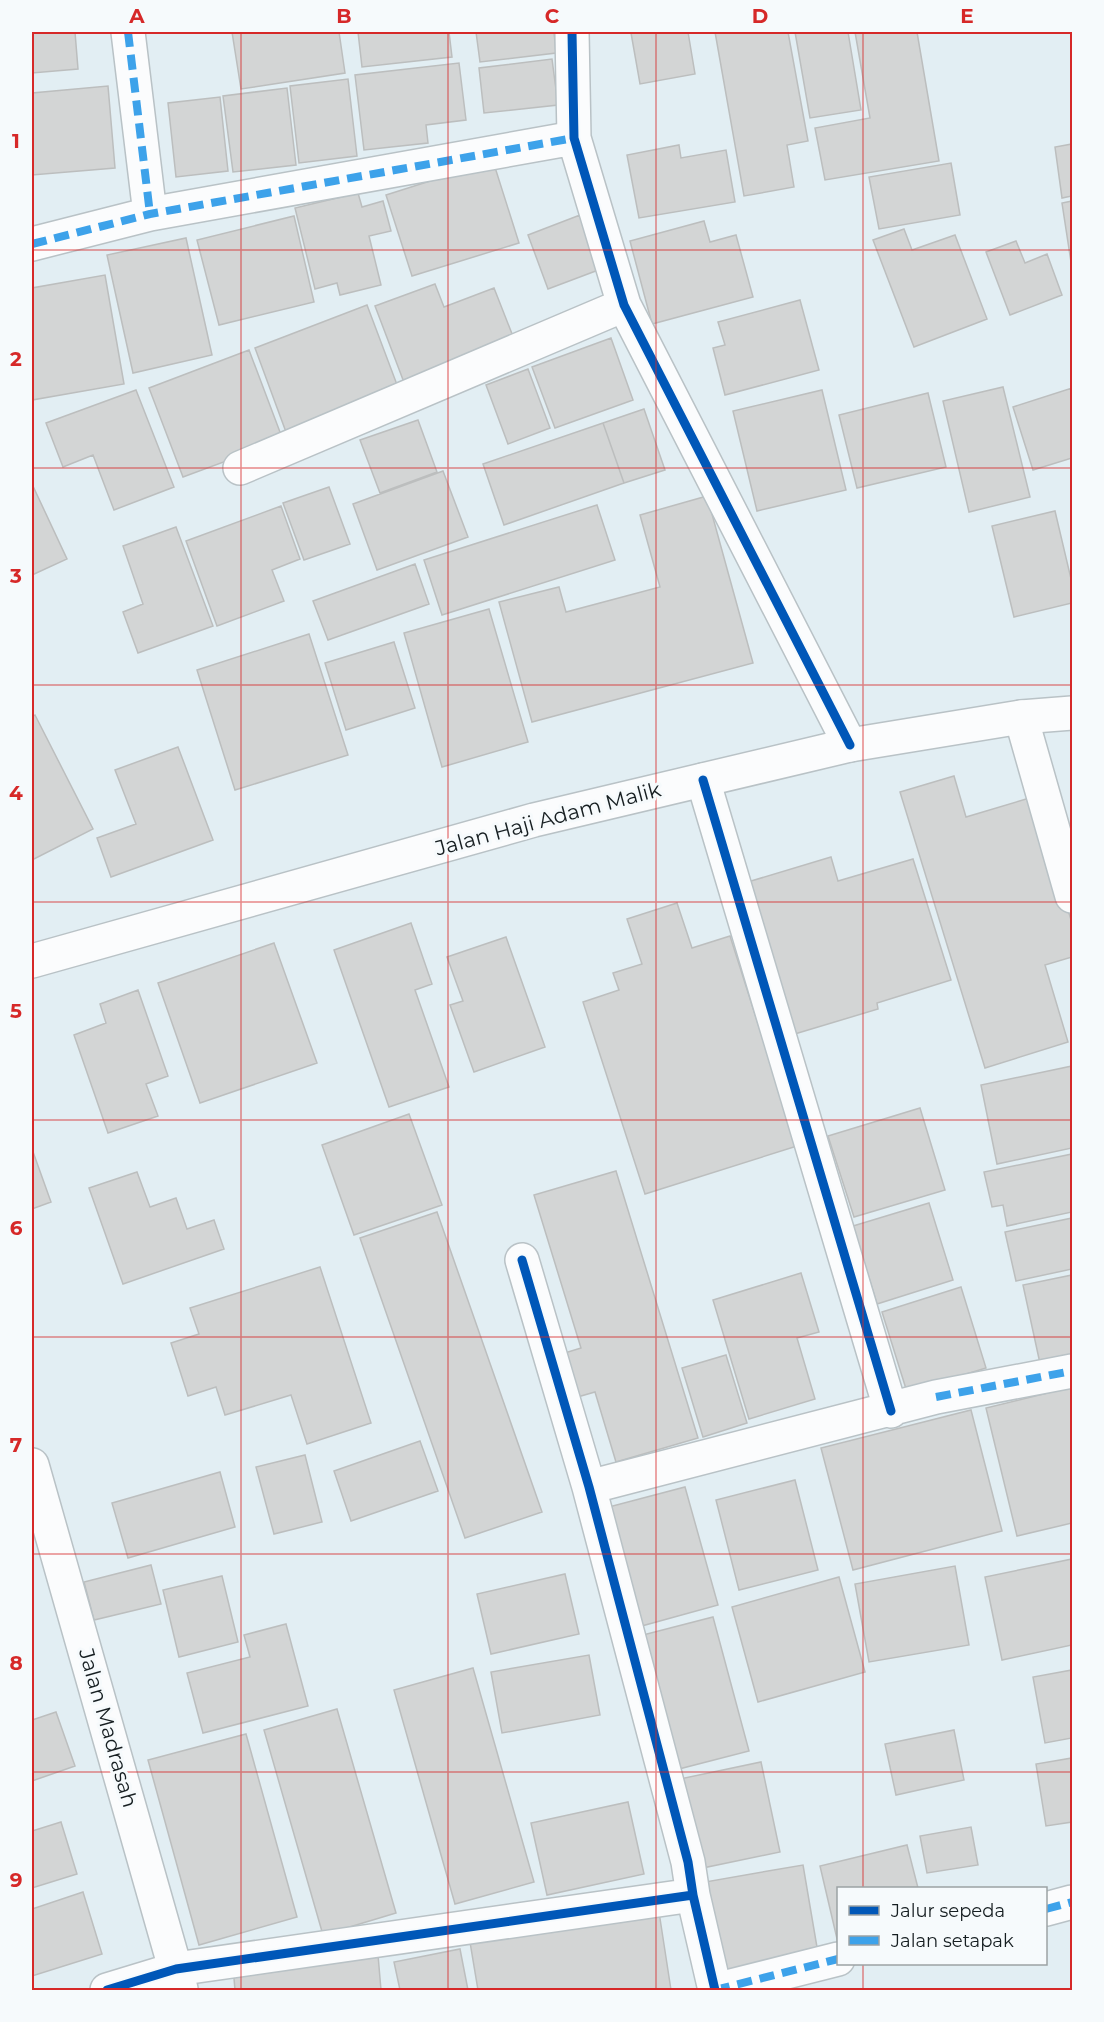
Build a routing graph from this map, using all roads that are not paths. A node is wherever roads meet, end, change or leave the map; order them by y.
1 (128, 32) edge
2 (572, 32) edge
3 (574, 138) junction
4 (150, 214) junction
5 (32, 244) edge
6 (624, 305) junction
7 (240, 468) dead end
8 (1072, 713) edge
9 (1021, 717) junction
10 (850, 745) junction
11 (703, 780) junction
12 (1072, 896) edge
13 (32, 961) edge
14 (522, 1260) dead end
15 (1072, 1371) edge
16 (891, 1411) junction
17 (32, 1466) edge
18 (589, 1487) junction
19 (693, 1895) junction
20 (1072, 1902) edge
21 (1047, 1909) edge
22 (837, 1959) edge
23 (179, 1980) edge
24 (107, 1990) edge
25 (715, 1990) edge

1 - 4 street
2 - 3 street
3 - 4 street
3 - 6 street
4 - 5 street
6 - 7 street
6 - 10 street
8 - 9 street, Jalan Haji Adam Malik
9 - 10 street, Jalan Haji Adam Malik
9 - 12 street
10 - 11 street, Jalan Haji Adam Malik
11 - 13 street, Jalan Haji Adam Malik
11 - 16 street
14 - 18 street
15 - 16 street
16 - 18 street
17 - 23 street, Jalan Madrasah
18 - 19 street
19 - 23 street
19 - 25 street
20 - 21 street
22 - 25 street
23 - 24 street

